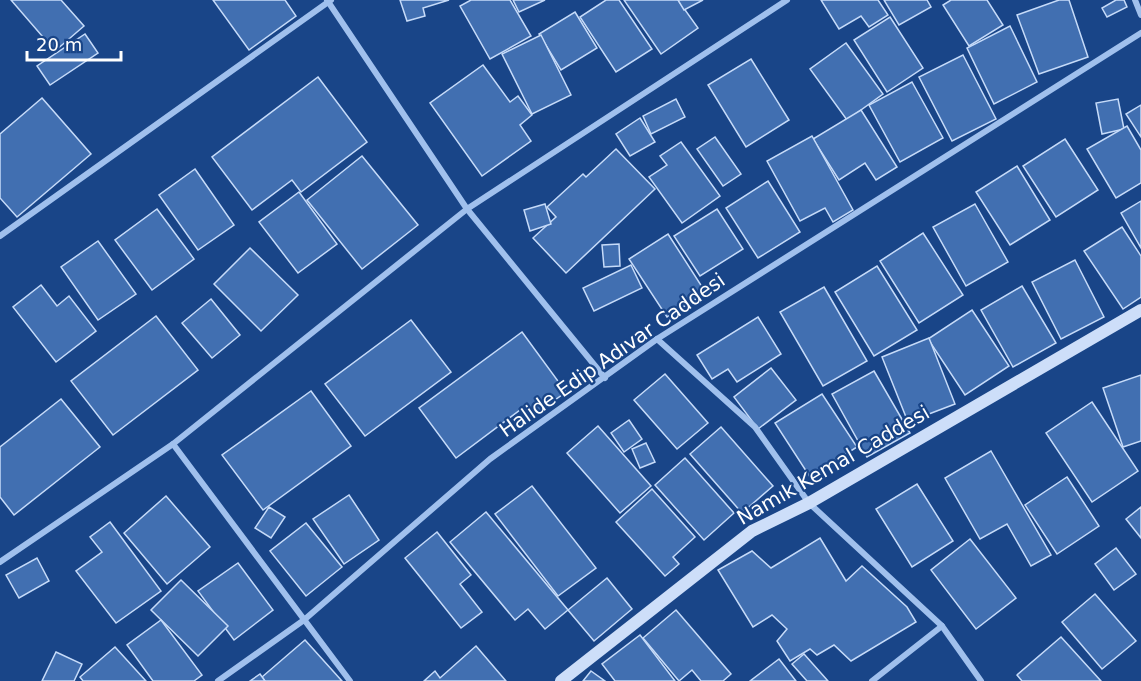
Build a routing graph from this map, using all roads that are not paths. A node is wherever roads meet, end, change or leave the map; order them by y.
1 (787, 0) edge
2 (1135, 0) edge
3 (329, 1) edge
4 (1141, 15) edge
5 (1141, 33) edge
6 (467, 209) junction
7 (0, 236) edge
8 (1141, 310) edge
9 (657, 339) junction
10 (605, 378) junction
11 (173, 444) junction
12 (809, 503) junction
13 (1, 559) edge
14 (304, 621) junction
15 (942, 626) junction
16 (218, 681) edge
17 (350, 681) edge
18 (561, 681) edge
19 (872, 681) edge
20 (981, 681) edge

1 - 6 street
2 - 4 street
3 - 6 street
3 - 7 street
5 - 9 street, Halide Edip Adıvar Caddesi
6 - 10 street
6 - 11 street
8 - 12 street, Namık Kemal Caddesi
9 - 10 street, Halide Edip Adıvar Caddesi
9 - 12 street
10 - 14 street, Halide Edip Adıvar Caddesi
11 - 13 street
11 - 14 street
12 - 15 street
12 - 18 street, Namık Kemal Caddesi
14 - 16 street, Halide Edip Adıvar Caddesi
14 - 17 street
15 - 19 street
15 - 20 street

